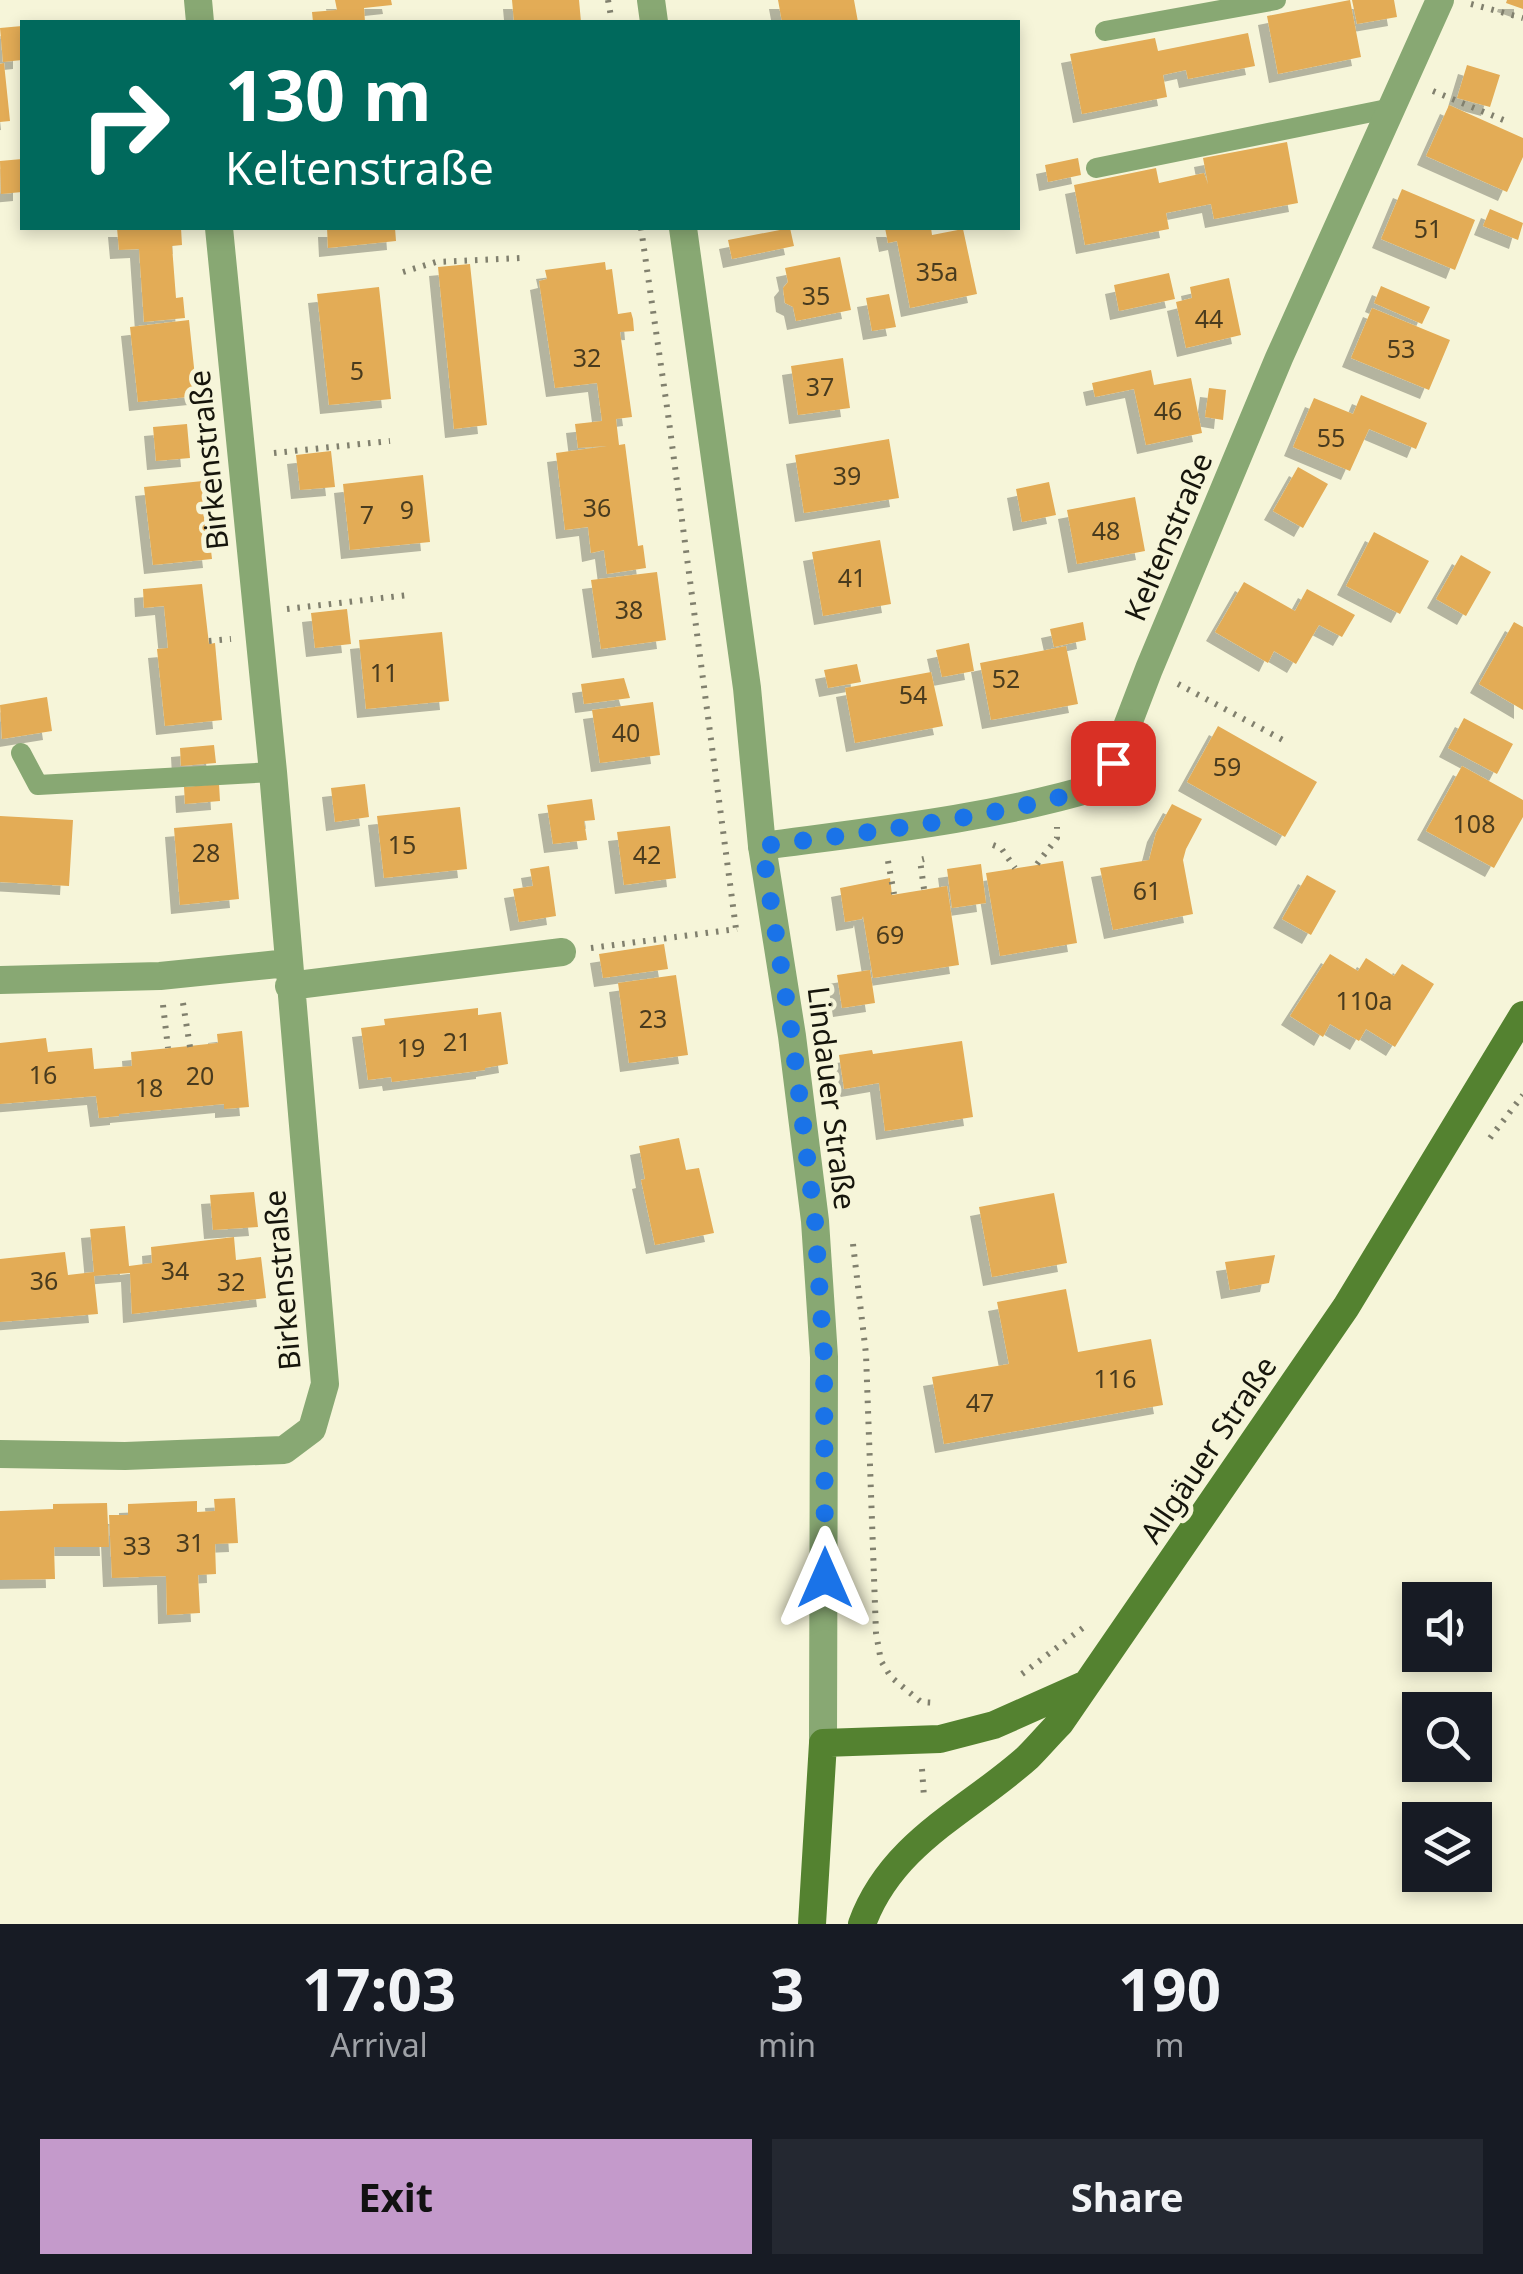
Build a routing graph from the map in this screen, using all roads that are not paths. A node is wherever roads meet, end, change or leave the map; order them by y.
1 (1276, 0) edge
2 (1440, 0) edge
3 (1105, 31) dead end
4 (1392, 108) junction
5 (1096, 168) dead end
6 (219, 230) edge
7 (682, 230) edge
8 (21, 753) dead end
9 (272, 772) junction
10 (762, 846) junction
11 (562, 952) road end
12 (288, 974) junction
13 (0, 980) edge
14 (1523, 1015) edge
15 (0, 1454) edge
16 (1086, 1684) junction
17 (822, 1743) junction
18 (812, 1924) edge
19 (862, 1924) edge

1 - 3 lane
2 - 4 street, Keltenstraße
4 - 5 lane
4 - 10 street, Keltenstraße
6 - 9 street, Birkenstraße
7 - 10 street, Lindauer Straße
8 - 9 lane
9 - 12 street, Birkenstraße
10 - 17 street, Lindauer Straße
11 - 12 street
12 - 13 street
12 - 15 street, Birkenstraße
14 - 16 main road, Allgäuer Straße
16 - 17 main road
16 - 19 main road, Allgäuer Straße
17 - 18 main road, Lindauer Straße

